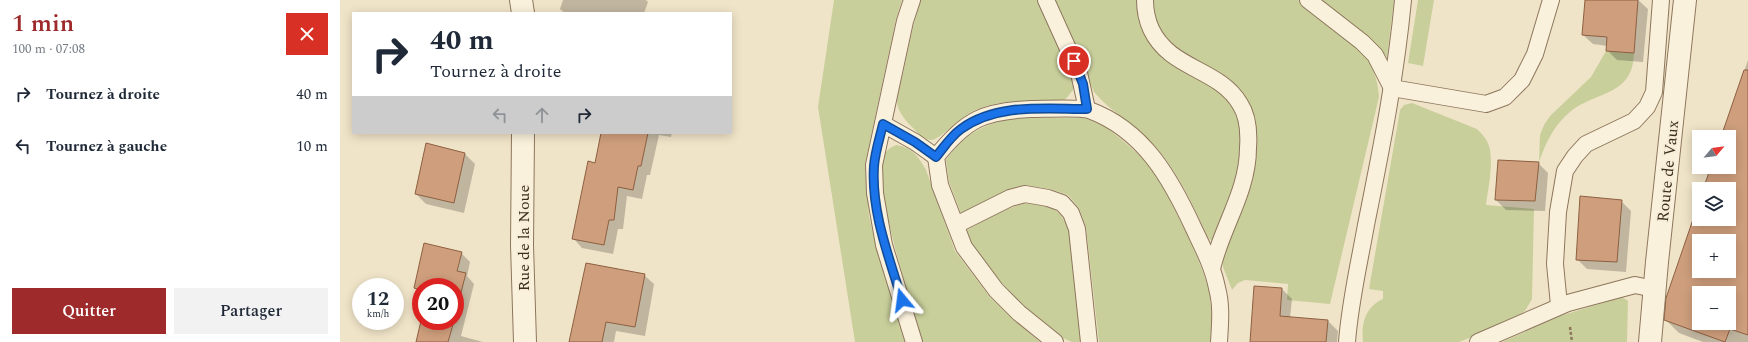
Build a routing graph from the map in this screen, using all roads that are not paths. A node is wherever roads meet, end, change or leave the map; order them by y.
1 (521, 0) edge
2 (912, 0) edge
3 (1046, 0) edge
4 (1145, 0) edge
5 (1308, 0) edge
6 (1403, 0) edge
7 (1551, 0) edge
8 (1661, 0) edge
9 (1686, 0) edge
10 (523, 12) edge
11 (1392, 88) junction
12 (1087, 109) junction
13 (883, 124) junction
14 (523, 134) edge
15 (936, 157) junction
16 (956, 225) junction
17 (1212, 269) junction
18 (1654, 289) junction
19 (1559, 305) junction
20 (524, 342) edge
21 (914, 342) edge
22 (1055, 342) edge
23 (1089, 342) edge
24 (1219, 342) edge
25 (1347, 342) edge
26 (1478, 342) edge
27 (1650, 342) edge

1 - 10 street
2 - 13 lane
3 - 12 lane
4 - 17 lane
5 - 11 lane
6 - 11 lane
7 - 11 lane
8 - 19 lane
9 - 18 street, Route de Vaux
11 - 25 lane
12 - 15 lane
12 - 17 lane
13 - 15 lane
13 - 21 lane
14 - 20 street, Rue de la Noue
15 - 16 lane
16 - 22 lane
16 - 23 lane
17 - 24 lane
18 - 19 lane
18 - 27 street, Route de Vaux
19 - 26 lane

